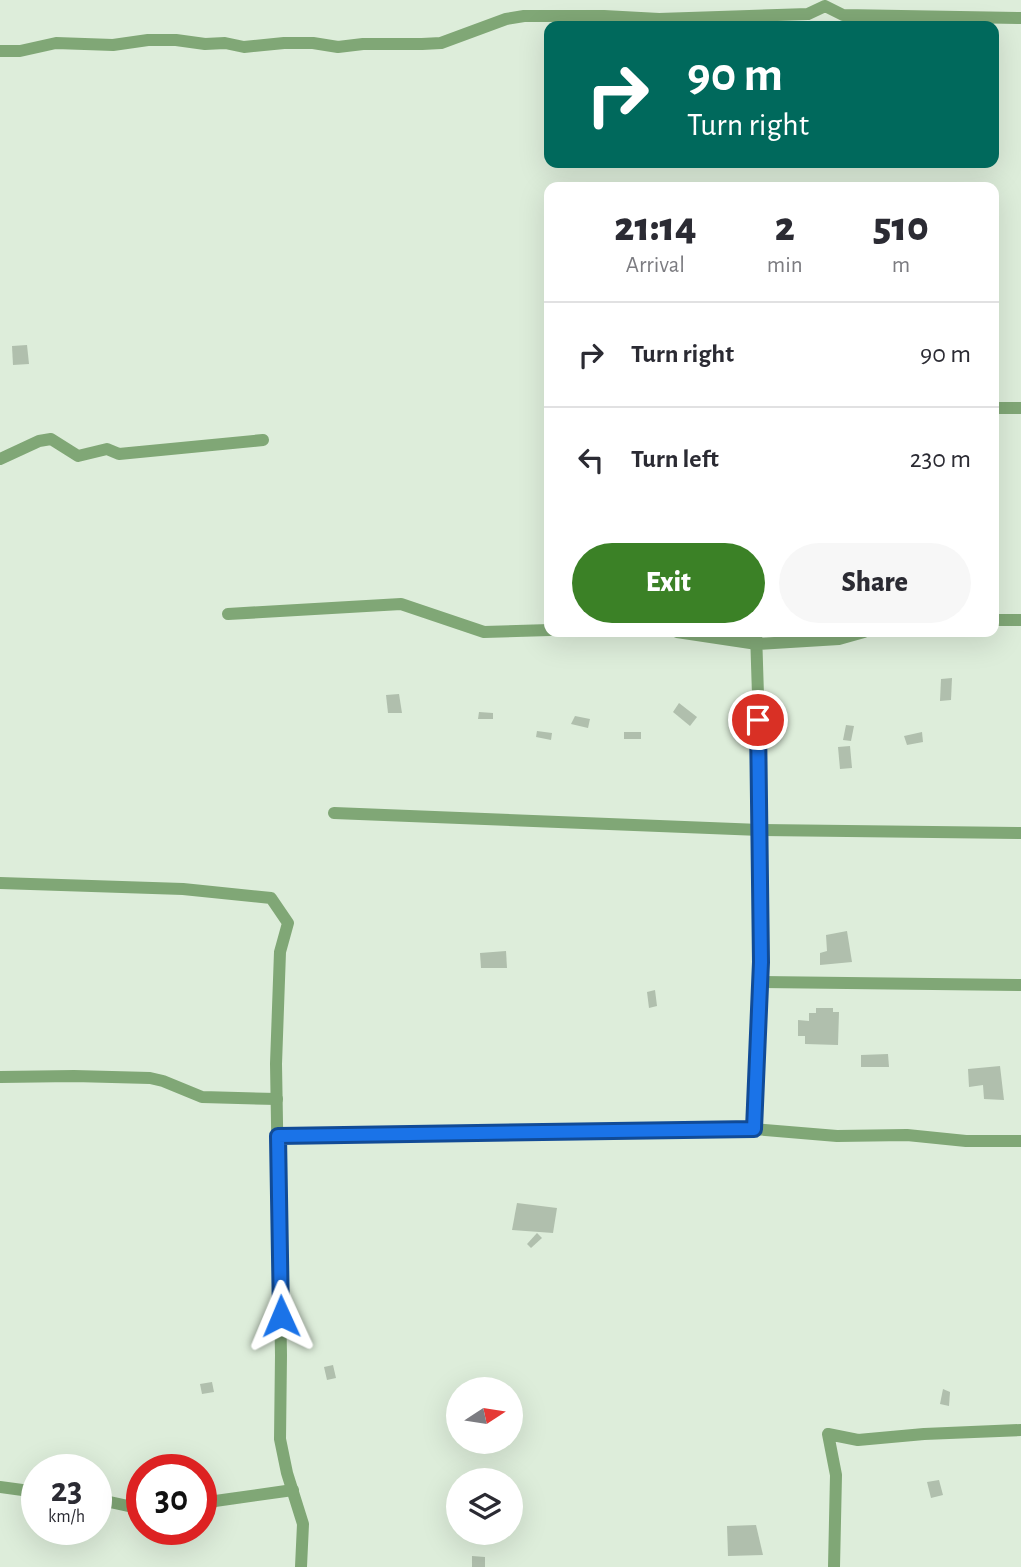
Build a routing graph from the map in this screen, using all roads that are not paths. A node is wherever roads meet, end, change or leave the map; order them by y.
1 (824, 3) edge
2 (1021, 18) edge
3 (0, 51) edge
4 (999, 408) edge
5 (1021, 408) edge
6 (263, 440) dead end
7 (0, 459) edge
8 (228, 614) dead end
9 (999, 620) edge
10 (1021, 620) edge
11 (544, 630) edge
12 (846, 637) edge
13 (756, 638) edge
14 (334, 813) dead end
15 (760, 830) junction
16 (1021, 833) edge
17 (0, 883) edge
18 (760, 982) junction
19 (1021, 985) edge
20 (0, 1077) edge
21 (277, 1098) junction
22 (754, 1129) junction
23 (278, 1136) junction
24 (1021, 1141) edge
25 (1021, 1430) edge
26 (0, 1487) edge
27 (21, 1490) edge
28 (293, 1490) junction
29 (217, 1501) edge
30 (301, 1567) edge
31 (834, 1567) edge

1 - 2 street
1 - 3 street
4 - 5 street
6 - 7 street
8 - 11 street
9 - 10 street
12 - 13 street
13 - 15 street
14 - 15 street
15 - 16 street
15 - 18 street
17 - 21 street
18 - 19 street
18 - 22 street
20 - 21 street
21 - 23 street
22 - 23 street
22 - 24 street
23 - 28 street
25 - 31 street
26 - 27 street
28 - 29 street
28 - 30 street

